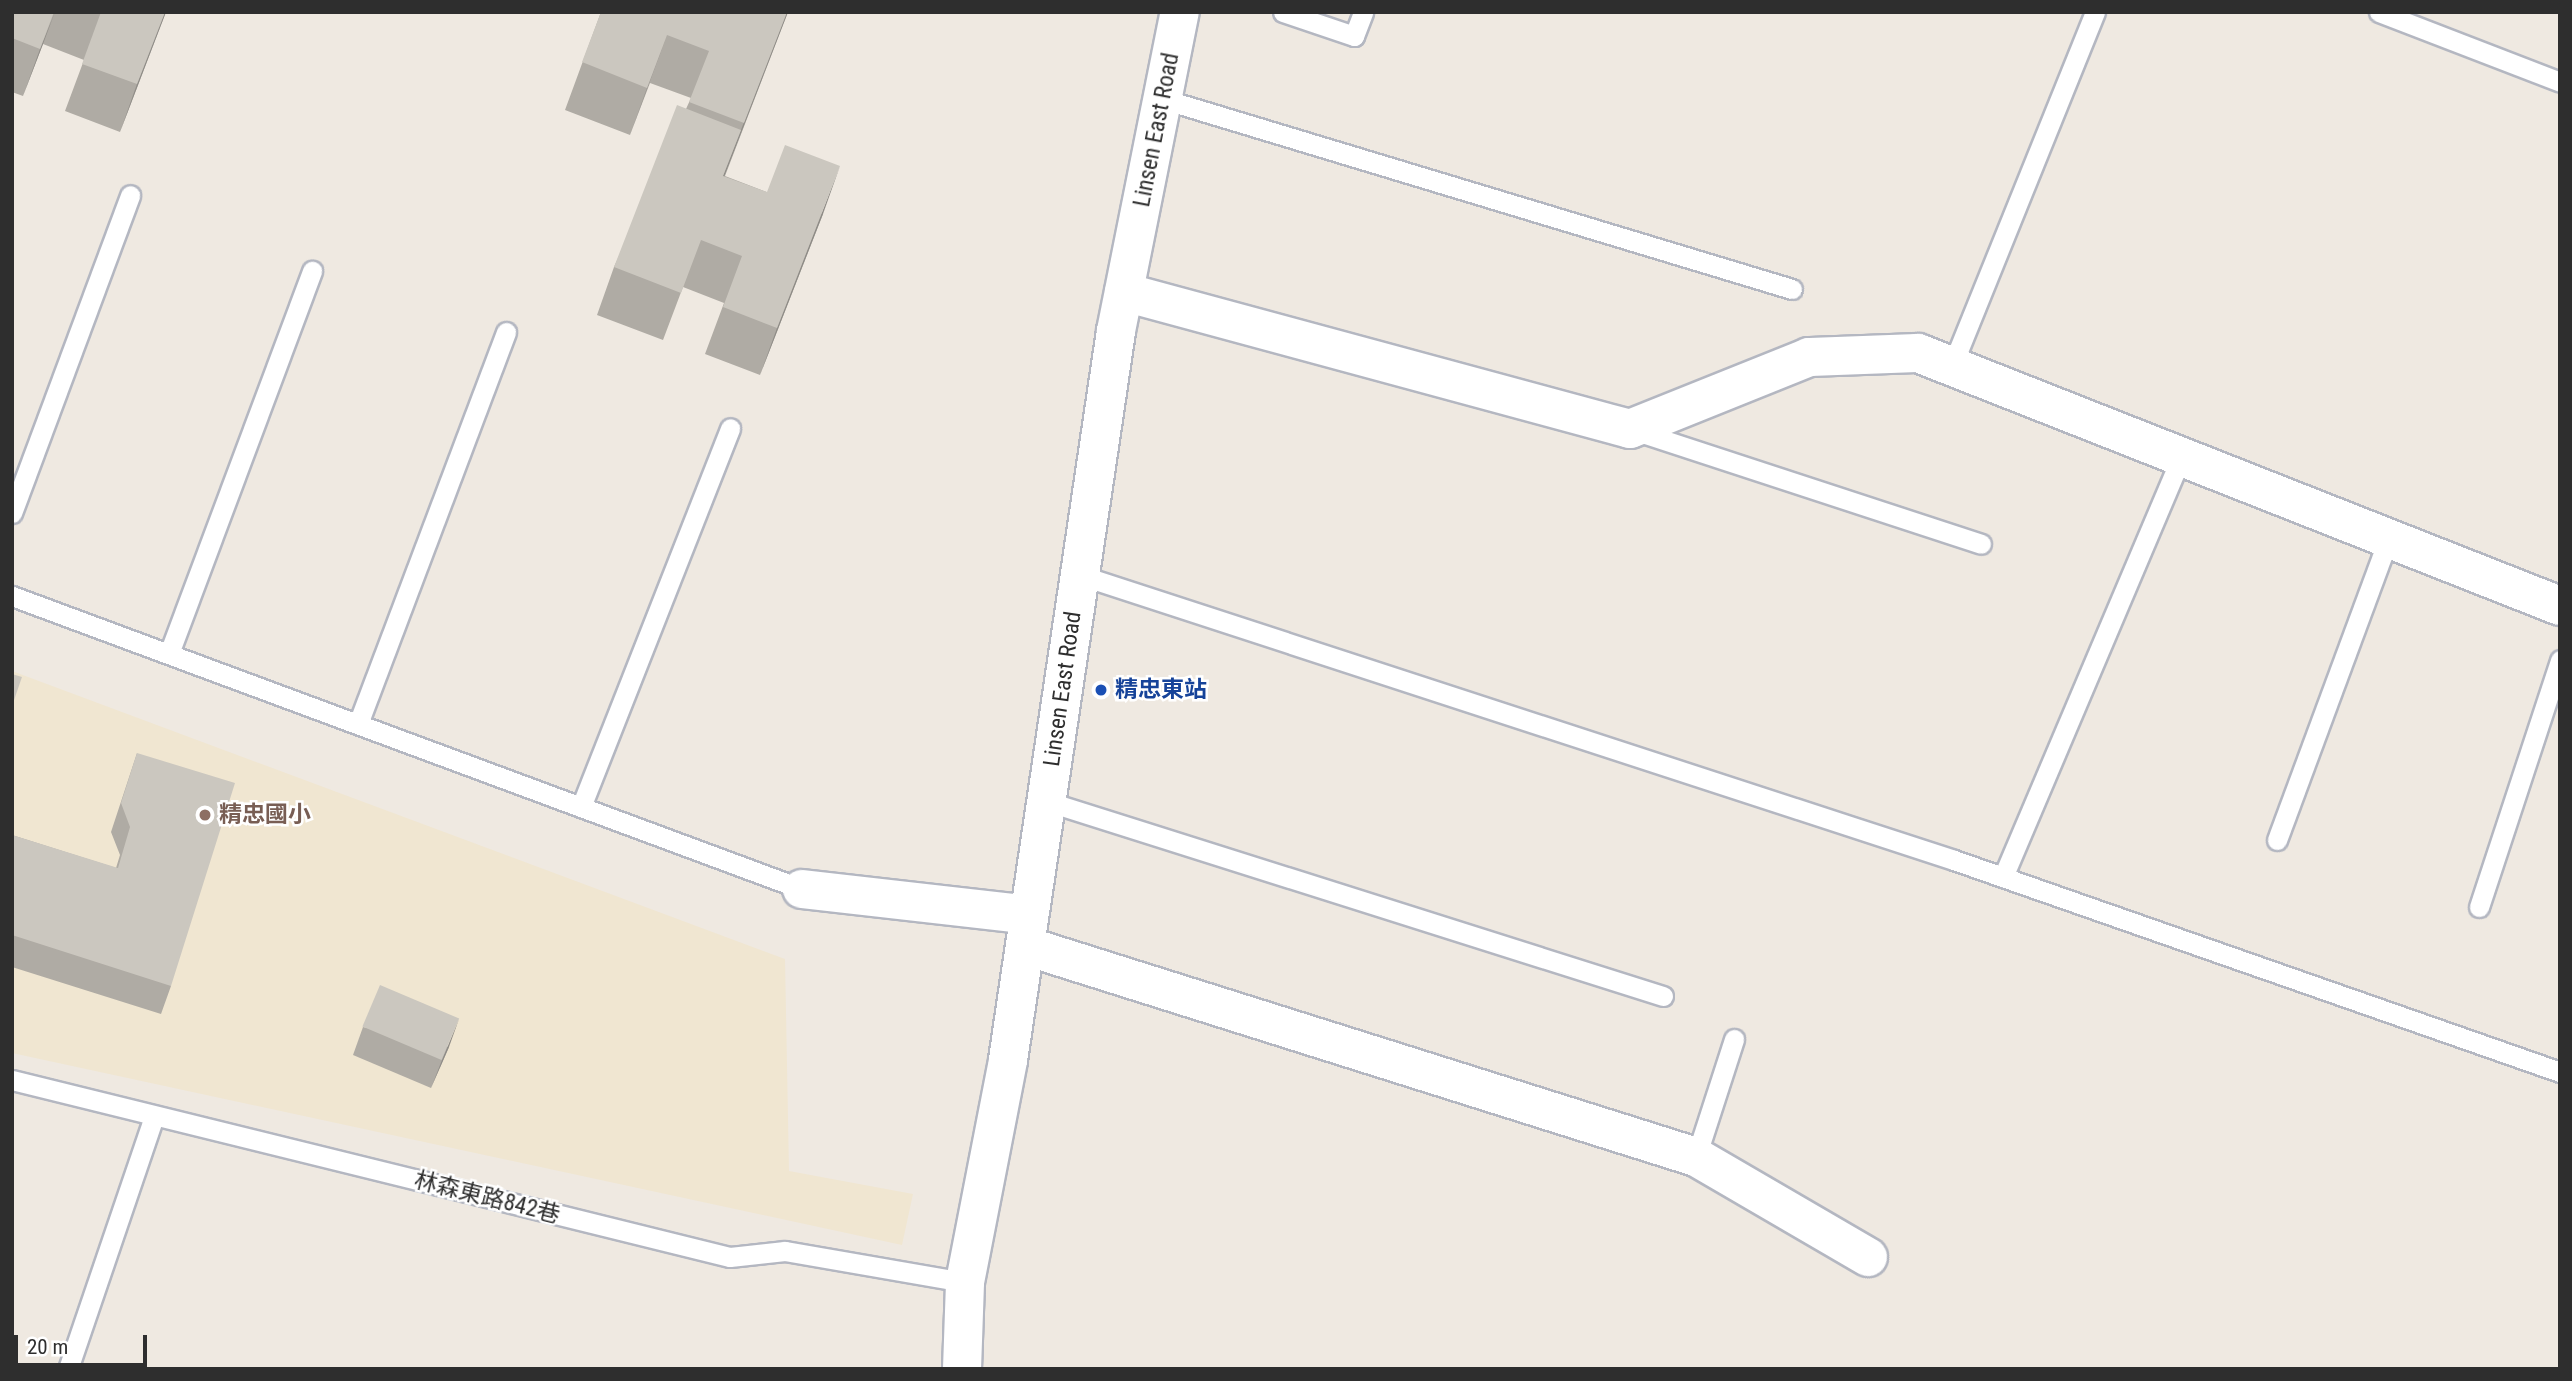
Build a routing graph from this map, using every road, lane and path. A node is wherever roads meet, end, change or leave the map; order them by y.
1 (1180, 12) edge
2 (1283, 12) edge
3 (1363, 12) edge
4 (2095, 12) edge
5 (2379, 12) edge
6 (2560, 82) edge
7 (1163, 99) junction
8 (130, 195) dead end
9 (312, 271) dead end
10 (1792, 289) dead end
11 (1124, 292) junction
12 (506, 332) dead end
13 (1952, 366) junction
14 (730, 428) dead end
15 (1630, 429) junction
16 (2181, 457) junction
17 (12, 513) edge
18 (2389, 538) junction
19 (1981, 544) dead end
20 (1080, 575) junction
21 (12, 596) edge
22 (2560, 606) edge
23 (170, 651) junction
24 (2560, 660) edge
25 (358, 724) junction
26 (1046, 801) junction
27 (581, 807) junction
28 (2277, 840) dead end
29 (2003, 877) junction
30 (802, 889) joint
31 (2479, 907) dead end
32 (1028, 931) junction
33 (1663, 996) dead end
34 (1734, 1039) dead end
35 (2560, 1072) edge
36 (12, 1080) edge
37 (154, 1116) junction
38 (1696, 1157) junction
39 (1868, 1257) dead end
40 (965, 1282) junction
41 (68, 1369) edge
42 (962, 1369) edge

1 - 7 street, Linsen East Road
2 - 3 lane
4 - 13 lane
5 - 6 lane
7 - 10 lane
7 - 11 street, Linsen East Road
8 - 17 lane
9 - 23 lane
11 - 15 street
11 - 20 street, Linsen East Road
12 - 25 lane
13 - 15 street
13 - 16 street
14 - 27 lane
15 - 19 lane
16 - 18 street
16 - 29 lane
18 - 22 street
18 - 28 lane
20 - 26 street, Linsen East Road
20 - 29 lane
21 - 23 lane
23 - 25 lane
24 - 31 lane
25 - 27 lane
26 - 32 street, Linsen East Road
26 - 33 lane
27 - 30 lane
29 - 35 lane
30 - 32 street
32 - 38 street
32 - 40 street, Linsen East Road
34 - 38 lane
36 - 37 lane, 林森東路842巷
37 - 40 lane, 林森東路842巷
37 - 41 lane
38 - 39 street
40 - 42 street, Linsen East Road

